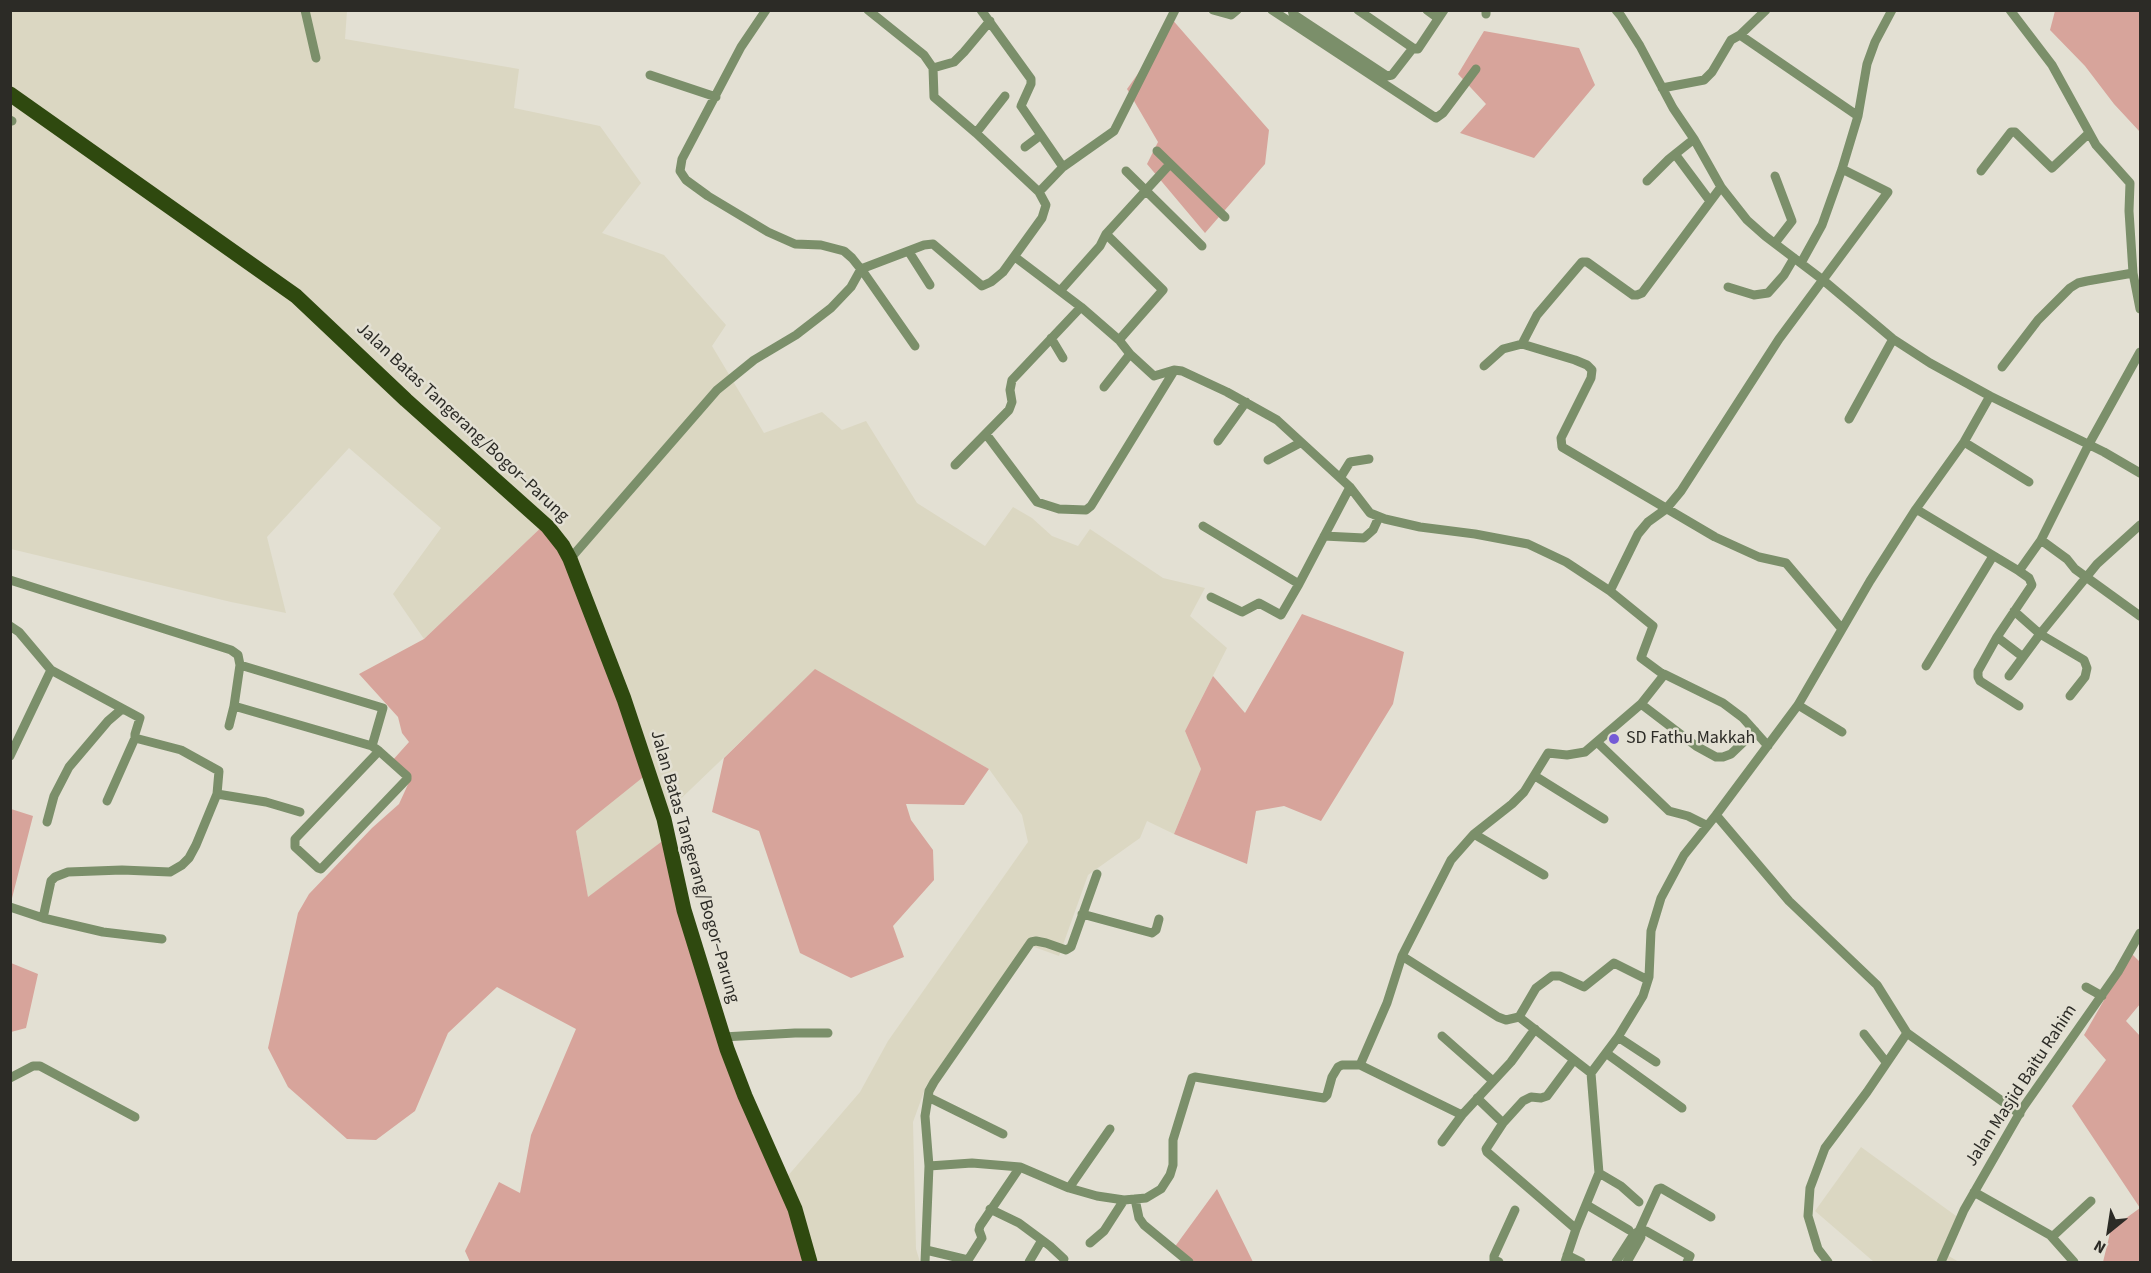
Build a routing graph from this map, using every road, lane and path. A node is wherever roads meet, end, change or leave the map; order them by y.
1 (305, 10) edge
2 (766, 10) edge
3 (868, 10) edge
4 (981, 10) edge
5 (1175, 10) edge
6 (1213, 10) edge
7 (1237, 10) edge
8 (1272, 10) edge
9 (1292, 10) edge
10 (1358, 10) edge
11 (1426, 10) edge
12 (1616, 10) edge
13 (1766, 10) edge
14 (1892, 10) edge
15 (2010, 10) edge
16 (1441, 14) edge
17 (990, 21) junction
18 (1740, 35) junction
19 (1413, 48) junction
20 (316, 58) dead end
21 (933, 68) junction
22 (1476, 69) dead end
23 (650, 75) dead end
24 (1662, 88) junction
25 (10, 94) edge
26 (1005, 96) dead end
27 (716, 97) junction
28 (1858, 116) junction
29 (976, 133) junction
30 (2088, 134) junction
31 (1041, 135) junction
32 (1694, 139) junction
33 (1025, 147) dead end
34 (1156, 151) dead end
35 (1675, 154) junction
36 (1170, 164) junction
37 (1064, 167) junction
38 (1842, 169) junction
39 (1125, 171) dead end
40 (1981, 171) dead end
41 (1774, 176) dead end
42 (1647, 180) dead end
43 (2130, 183) junction
44 (2140, 183) edge
45 (1721, 187) junction
46 (1146, 191) junction
47 (1039, 192) junction
48 (1710, 201) junction
49 (1224, 216) dead end
50 (1106, 234) junction
51 (1774, 243) junction
52 (1202, 246) dead end
53 (909, 252) junction
54 (1015, 256) junction
55 (1797, 260) junction
56 (861, 269) junction
57 (2133, 273) junction
58 (1823, 280) junction
59 (930, 285) dead end
60 (1728, 287) dead end
61 (1060, 291) junction
62 (1081, 307) junction
63 (2140, 309) edge
64 (1051, 338) junction
65 (1893, 339) junction
66 (1119, 340) junction
67 (1522, 344) junction
68 (915, 346) dead end
69 (2140, 352) edge
70 (1130, 354) junction
71 (1063, 358) dead end
72 (1484, 366) dead end
73 (2002, 367) dead end
74 (1174, 370) junction
75 (1104, 387) dead end
76 (1989, 396) junction
77 (1246, 402) junction
78 (1849, 419) dead end
79 (986, 434) junction
80 (1218, 441) dead end
81 (1964, 442) junction
82 (1300, 443) junction
83 (2089, 444) junction
84 (1369, 459) dead end
85 (1268, 460) dead end
86 (955, 465) dead end
87 (2140, 473) edge
88 (1340, 478) junction
89 (2029, 482) dead end
90 (1350, 487) junction
91 (1666, 509) junction
92 (1916, 509) junction
93 (1379, 517) junction
94 (2140, 525) edge
95 (1203, 526) dead end
96 (1324, 536) junction
97 (2041, 540) junction
98 (1994, 556) junction
99 (570, 559) junction
100 (2019, 571) junction
101 (2087, 578) junction
102 (10, 580) edge
103 (1299, 584) junction
104 (1610, 591) junction
105 (1211, 597) dead end
106 (2014, 611) junction
107 (2140, 616) edge
108 (10, 627) edge
109 (1842, 629) junction
110 (2040, 634) junction
111 (1997, 637) junction
112 (2023, 657) junction
113 (240, 665) junction
114 (1926, 666) dead end
115 (51, 670) junction
116 (1664, 674) junction
117 (2009, 676) dead end
118 (2070, 696) dead end
119 (1641, 704) junction
120 (1798, 705) junction
121 (234, 706) junction
122 (2019, 706) dead end
123 (122, 709) junction
124 (229, 726) dead end
125 (1755, 731) junction
126 (1842, 732) dead end
127 (135, 738) junction
128 (1598, 743) junction
129 (1768, 746) junction
130 (376, 748) junction
131 (10, 756) edge
132 (1535, 776) junction
133 (217, 794) junction
134 (107, 801) dead end
135 (300, 812) dead end
136 (1716, 814) junction
137 (1604, 819) dead end
138 (47, 822) dead end
139 (1706, 825) junction
140 (1474, 834) junction
141 (1097, 874) dead end
142 (1544, 875) dead end
143 (10, 906) edge
144 (1082, 914) junction
145 (43, 918) junction
146 (1159, 919) dead end
147 (2140, 933) edge
148 (162, 939) dead end
149 (1402, 956) junction
150 (1648, 980) junction
151 (2086, 987) dead end
152 (2102, 996) junction
153 (1519, 1017) junction
154 (1535, 1029) junction
155 (828, 1033) dead end
156 (1907, 1033) junction
157 (1864, 1034) dead end
158 (1442, 1036) dead end
159 (723, 1037) junction
160 (1618, 1037) junction
161 (1606, 1053) junction
162 (1573, 1060) junction
163 (1656, 1062) dead end
164 (1886, 1062) junction
165 (1360, 1065) junction
166 (1591, 1073) junction
167 (10, 1078) edge
168 (1493, 1081) junction
169 (927, 1097) junction
170 (1477, 1098) junction
171 (1682, 1108) dead end
172 (2020, 1114) junction
173 (1462, 1115) junction
174 (135, 1117) dead end
175 (1503, 1124) junction
176 (1110, 1129) dead end
177 (1003, 1134) dead end
178 (1442, 1143) dead end
179 (929, 1166) junction
180 (1020, 1167) junction
181 (1599, 1173) junction
182 (1069, 1188) junction
183 (1974, 1192) junction
184 (1135, 1199) junction
185 (1124, 1200) junction
186 (2091, 1201) dead end
187 (1639, 1202) dead end
188 (1587, 1204) junction
189 (990, 1209) junction
190 (1515, 1210) dead end
191 (1711, 1217) dead end
192 (1576, 1229) junction
193 (1634, 1230) junction
194 (2052, 1237) junction
195 (1042, 1240) junction
196 (1090, 1243) dead end
197 (927, 1250) junction
198 (1064, 1259) dead end
199 (1566, 1259) edge
200 (810, 1263) edge
201 (925, 1263) edge
202 (1029, 1263) edge
203 (1190, 1263) edge
204 (1499, 1263) edge
205 (1581, 1263) edge
206 (1616, 1263) edge
207 (1627, 1263) edge
208 (1687, 1263) edge
209 (1828, 1263) edge
210 (1941, 1263) edge
211 (2074, 1263) edge

1 - 20 street
2 - 27 street
3 - 21 street
4 - 17 street
5 - 37 street
6 - 7 street
8 - 22 street
9 - 19 street
10 - 19 street
11 - 16 street
12 - 24 street
13 - 18 street
14 - 28 street
15 - 30 street
16 - 19 street
17 - 21 street
17 - 31 street
18 - 24 street
18 - 28 street
21 - 29 street
23 - 27 street
24 - 32 street
25 - 99 main road, Jalan Batas Tangerang/Bogor–Parung
26 - 29 street
27 - 56 street
28 - 38 street
29 - 47 street
30 - 40 street
30 - 43 street
31 - 33 street
31 - 37 street
32 - 35 street
32 - 45 street
34 - 36 street
35 - 42 street
35 - 48 street
36 - 46 street
36 - 49 street
37 - 47 street
38 - 55 street
38 - 58 street
39 - 46 street
41 - 51 street
43 - 44 street
43 - 57 street
45 - 48 street
45 - 51 street
46 - 50 street
46 - 52 street
47 - 54 street
48 - 67 street
50 - 61 street
50 - 66 street
51 - 55 street
53 - 54 street
53 - 56 street
53 - 59 street
54 - 61 street
55 - 58 street
55 - 60 street
56 - 68 street
56 - 99 street
57 - 63 street
57 - 73 street
58 - 65 street
58 - 91 street
61 - 62 street
62 - 64 street
62 - 66 street
64 - 71 street
64 - 79 street
65 - 76 street
65 - 78 street
66 - 70 street
67 - 72 street
67 - 91 street
69 - 83 street
70 - 74 street
70 - 75 street
74 - 77 street
74 - 79 street
76 - 81 street
76 - 83 street
77 - 80 street
77 - 82 street
79 - 86 street
81 - 89 street
81 - 92 street
82 - 85 street
82 - 88 street
83 - 87 street
83 - 97 street
84 - 88 street
88 - 90 street
90 - 93 street
90 - 96 street
91 - 104 street
91 - 109 street
92 - 98 street
92 - 109 street
93 - 96 street
93 - 104 street
94 - 101 street
95 - 103 street
96 - 103 street
97 - 100 street
97 - 101 street
98 - 100 street
98 - 114 street
99 - 159 main road, Jalan Batas Tangerang/Bogor–Parung
100 - 106 street
101 - 107 street
101 - 110 street
102 - 113 street
103 - 105 street
104 - 116 street
106 - 110 street
106 - 111 street
108 - 115 street
109 - 120 street
110 - 112 street
110 - 118 street
111 - 112 street
111 - 122 street
112 - 117 street
113 - 121 street
113 - 130 street
115 - 123 street
115 - 131 street
116 - 119 street
116 - 125 street
119 - 125 street
119 - 128 street
120 - 126 street
120 - 129 street
121 - 124 street
121 - 130 street
123 - 127 street
123 - 138 street
125 - 129 street
127 - 133 street
127 - 134 street
128 - 132 street
128 - 139 street
129 - 136 street
130 - 130 street
132 - 137 street
132 - 140 street
133 - 135 street
133 - 145 street
136 - 139 street
136 - 156 street
139 - 150 street
140 - 142 street
140 - 149 street
141 - 144 street
143 - 145 street
144 - 146 street
144 - 169 street
145 - 148 street
147 - 152 street, Jalan Masjid Baitu Rahim
149 - 153 street
149 - 165 street
150 - 153 street
150 - 160 street
151 - 152 street
152 - 172 street, Jalan Masjid Baitu Rahim
153 - 154 street
154 - 162 street
154 - 168 street
155 - 159 street
156 - 164 street
156 - 172 street
157 - 164 street
158 - 168 street
159 - 200 main road, Jalan Batas Tangerang/Bogor–Parung
160 - 161 street
160 - 163 street
161 - 166 street
161 - 171 street
162 - 166 street
162 - 175 street
164 - 209 street
165 - 173 street
165 - 184 street
166 - 181 street
167 - 174 street
168 - 170 street
169 - 177 street
169 - 179 street
170 - 173 street
170 - 175 street
172 - 183 street, Jalan Masjid Baitu Rahim
173 - 178 street
175 - 192 street
176 - 182 street
179 - 180 street
179 - 197 street
180 - 182 street
180 - 189 street
181 - 187 street
181 - 188 street
182 - 185 street
183 - 194 street
183 - 210 street, Jalan Masjid Baitu Rahim
184 - 185 street
184 - 203 street
185 - 196 street
186 - 194 street
188 - 192 street
188 - 193 street
189 - 195 street
189 - 197 street
190 - 204 street
191 - 193 street
192 - 199 street
193 - 206 street
193 - 207 street
193 - 208 street
194 - 211 street
195 - 198 street
195 - 202 street
197 - 201 street
199 - 205 street

